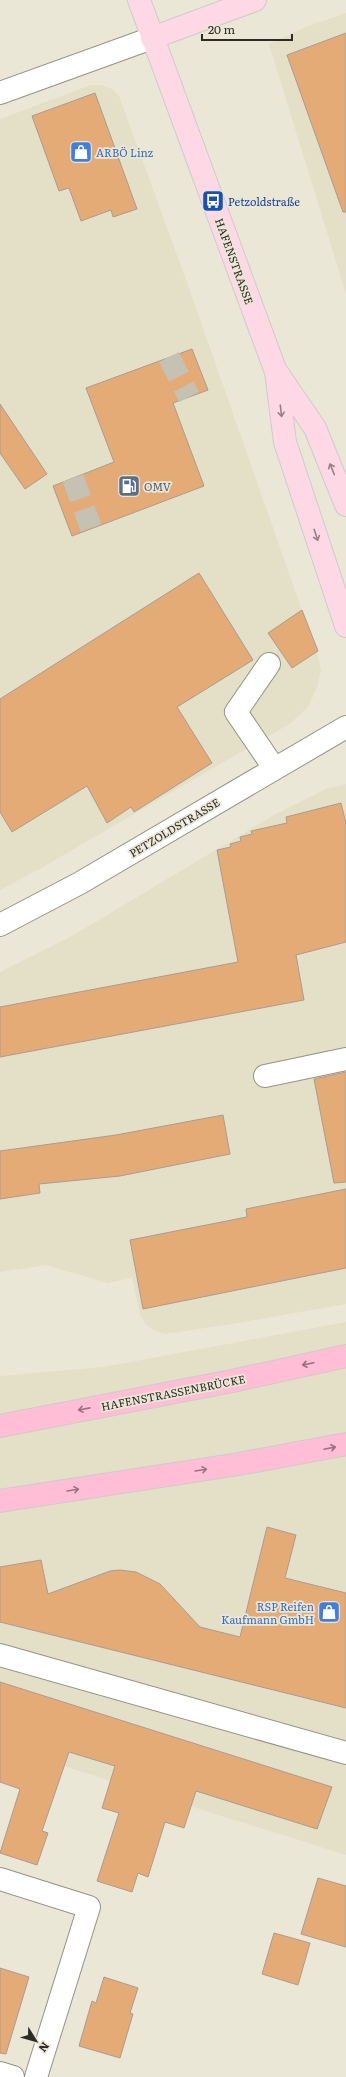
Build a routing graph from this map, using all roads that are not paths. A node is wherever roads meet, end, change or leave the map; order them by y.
1 (255, 0) edge
2 (140, 5) edge
3 (152, 38) junction
4 (0, 93) edge
5 (276, 372) junction
6 (346, 505) edge
7 (346, 626) edge
8 (269, 664) dead end
9 (346, 727) edge
10 (274, 768) junction
11 (0, 925) edge
12 (346, 1059) edge
13 (265, 1076) dead end
14 (346, 1356) edge
15 (0, 1426) edge
16 (346, 1444) edge
17 (0, 1501) edge
18 (0, 1655) edge
19 (346, 1753) edge
20 (0, 1879) edge
21 (0, 2073) edge
22 (13, 2077) edge
23 (36, 2077) edge

1 - 3 main road
2 - 3 main road, HAFENSTRASSE
3 - 4 street
3 - 5 main road, HAFENSTRASSE
6 -> 5 main road, HAFENSTRASSE
5 -> 7 main road, HAFENSTRASSE
8 - 10 street
9 - 10 street, PETZOLDSTRASSE
10 - 11 street, PETZOLDSTRASSE
12 - 13 street
14 -> 15 highway, HAFENSTRASSENBRÜCKE
17 -> 16 highway
18 - 19 street
20 - 23 street
21 - 22 street

